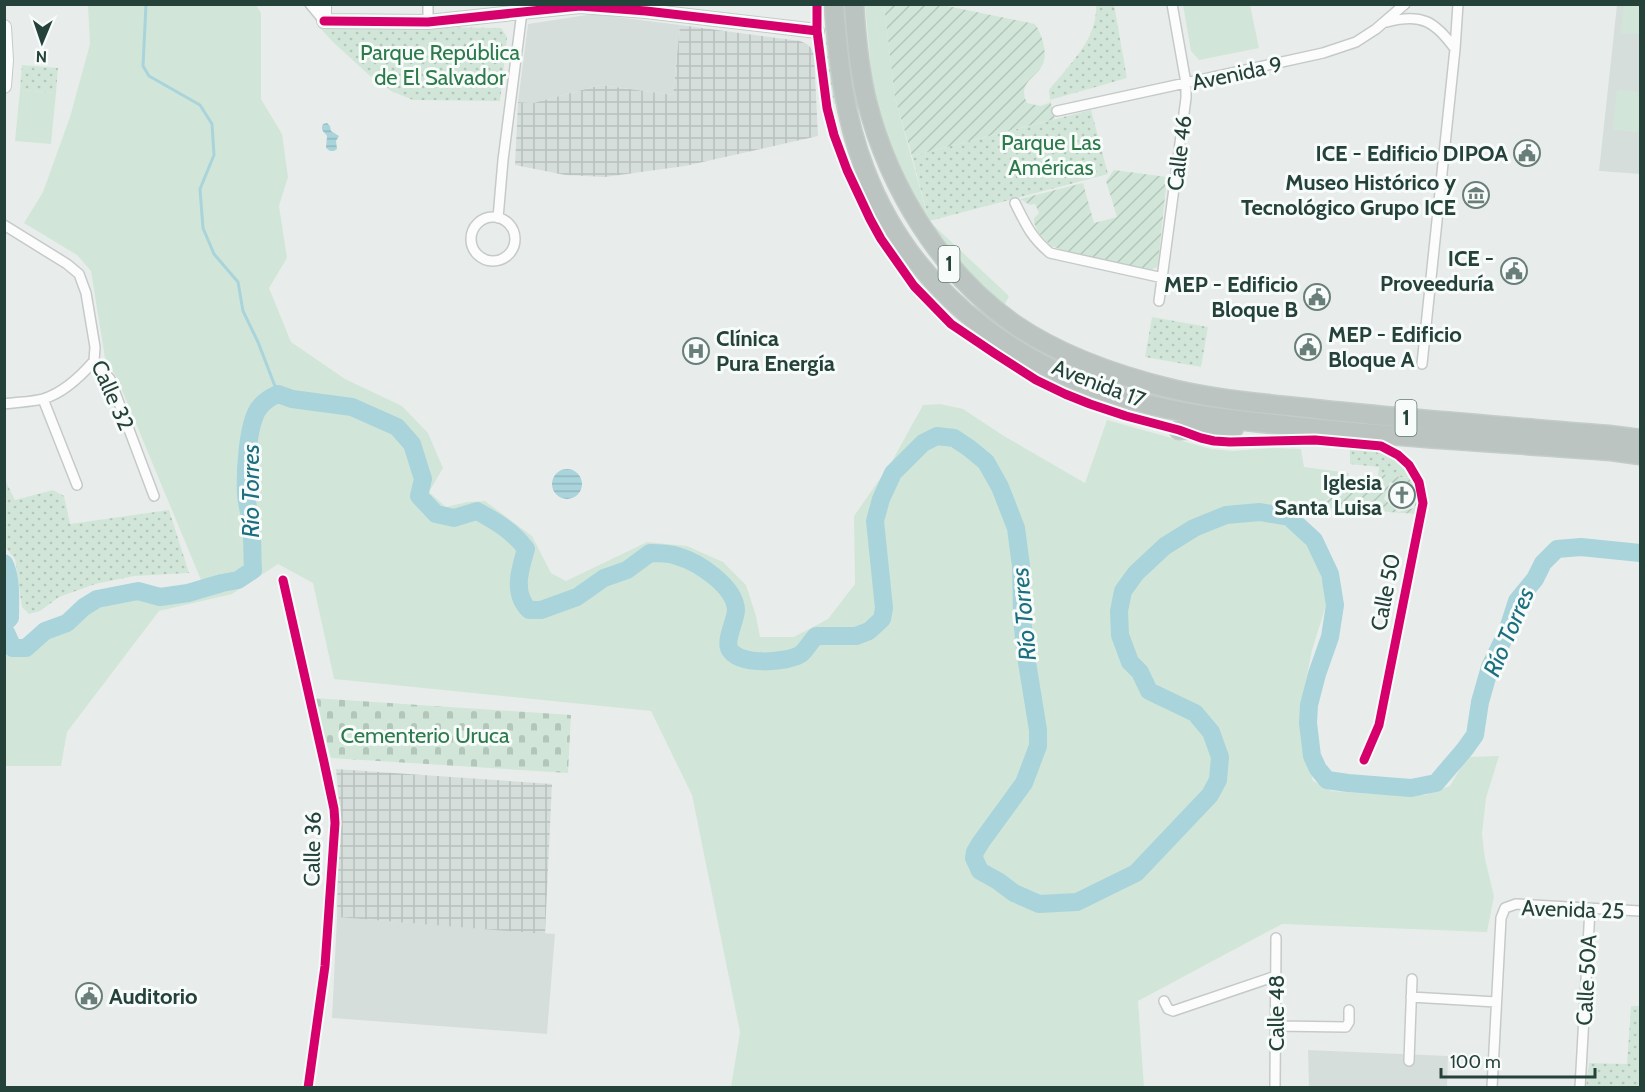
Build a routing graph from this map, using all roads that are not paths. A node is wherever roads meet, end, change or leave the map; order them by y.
1 (310, 4) edge
2 (324, 4) edge
3 (428, 4) edge
4 (817, 4) edge
5 (834, 4) edge
6 (854, 4) edge
7 (1172, 4) edge
8 (1405, 4) edge
9 (1458, 4) edge
10 (647, 8) edge
11 (523, 9) edge
12 (324, 21) junction
13 (428, 22) junction
14 (1383, 24) junction
15 (4, 27) edge
16 (817, 31) junction
17 (1455, 49) junction
18 (1186, 83) junction
19 (4, 86) edge
20 (1057, 111) dead end
21 (1015, 203) dead end
22 (498, 218) junction
23 (4, 225) edge
24 (1163, 278) junction
25 (1159, 301) dead end
26 (94, 362) junction
27 (1422, 364) dead end
28 (43, 399) junction
29 (4, 404) edge
30 (1293, 426) junction
31 (1179, 430) junction
32 (1641, 439) edge
33 (1381, 446) joint
34 (1641, 455) edge
35 (77, 485) dead end
36 (154, 496) dead end
37 (282, 580) dead end
38 (1364, 760) dead end
39 (1590, 909) junction
40 (1641, 911) edge
41 (1276, 938) dead end
42 (1276, 976) junction
43 (1412, 979) dead end
44 (1411, 997) junction
45 (1164, 1001) dead end
46 (1496, 1002) junction
47 (1349, 1010) dead end
48 (1276, 1026) junction
49 (1409, 1061) dead end
50 (308, 1088) edge
51 (1275, 1088) edge
52 (1492, 1088) edge
53 (1580, 1088) edge

1 - 12 street
2 - 12 street
3 - 13 street
4 - 16 street, Avenida 17
5 - 30 highway, 1
6 - 32 highway, 1
7 - 18 street, Calle 46
8 - 14 street, Avenida 9
9 - 17 street
10 - 11 street
10 - 16 street
11 - 13 street
11 - 22 street
12 - 13 street
14 - 17 street
14 - 18 street, Avenida 9
15 - 19 street
16 - 31 street, Avenida 17
17 - 27 street
18 - 20 street, Avenida 9
18 - 24 street, Calle 46
21 - 24 street
22 - 22 street
23 - 26 street, Calle 32
24 - 25 street, Calle 46
26 - 28 street
26 - 36 street, Calle 32
28 - 29 street
28 - 35 street
30 - 31 highway
30 - 34 highway, 1
31 - 33 street, Avenida 17
33 - 38 street, Calle 50
37 - 50 street, Calle 36
39 - 40 street, Avenida 25
39 - 46 street, Avenida 25
39 - 53 street, Calle 50A
41 - 42 street, Calle 48
42 - 45 street
42 - 48 street, Calle 48
43 - 44 street
44 - 46 street
44 - 49 street
46 - 52 street
47 - 48 street
48 - 51 street, Calle 48

